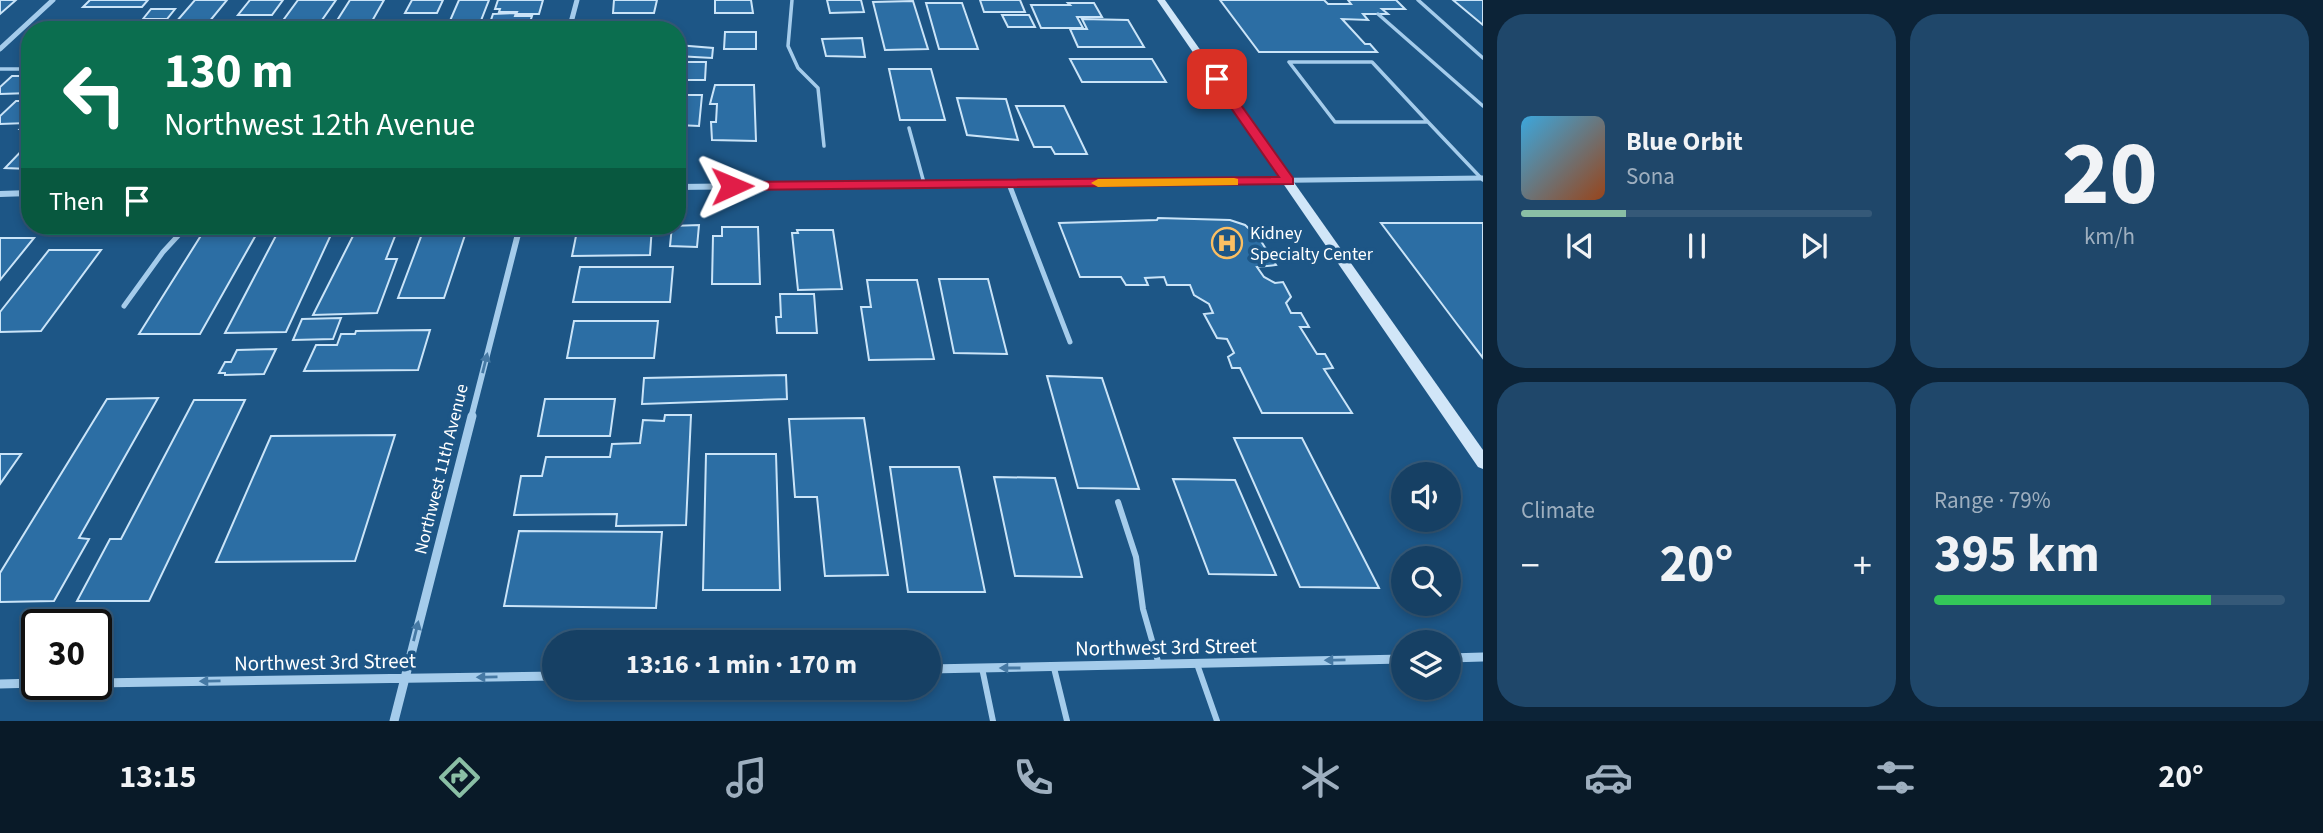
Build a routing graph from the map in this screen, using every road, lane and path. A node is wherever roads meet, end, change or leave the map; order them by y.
1 (53, 0) edge
2 (576, 0) edge
3 (792, 0) edge
4 (1161, 0) edge
5 (1418, 0) edge
6 (1378, 14) dead end
7 (30, 21) edge
8 (571, 21) edge
9 (21, 30) edge
10 (0, 49) edge
11 (1483, 58) edge
12 (0, 69) edge
13 (21, 69) edge
14 (1483, 106) edge
15 (1429, 122) junction
16 (909, 128) dead end
17 (824, 146) dead end
18 (1482, 179) edge
19 (1288, 181) junction
20 (924, 184) junction
21 (1010, 184) junction
22 (686, 187) edge
23 (21, 193) edge
24 (0, 194) edge
25 (179, 235) edge
26 (518, 235) edge
27 (124, 306) dead end
28 (1070, 342) dead end
29 (1483, 462) edge
30 (1118, 502) dead end
31 (1483, 657) edge
32 (1461, 658) edge
33 (1391, 659) edge
34 (1197, 664) junction
35 (1159, 665) junction
36 (1054, 667) junction
37 (982, 668) junction
38 (941, 669) edge
39 (542, 676) edge
40 (404, 678) junction
41 (112, 682) edge
42 (0, 684) edge
43 (21, 684) edge
44 (394, 721) edge
45 (993, 721) edge
46 (1066, 721) edge
47 (1217, 721) edge

1 - 7 street
2 - 8 street
3 - 17 lane
4 - 19 main road
5 - 11 lane
6 - 14 lane
9 - 10 street
12 - 13 lane
15 - 15 lane
15 - 18 lane
16 - 20 lane
18 - 19 street
19 - 21 street
19 - 29 main road
20 - 21 street
20 - 22 street
21 - 28 lane
23 - 24 street
25 - 27 lane
40 -> 26 street, Northwest 11th Avenue
30 - 35 lane
31 - 32 street
33 -> 34 street, Northwest 3rd Street
34 - 35 street, Northwest 3rd Street
34 - 47 lane
35 - 36 street, Northwest 3rd Street
36 -> 37 street, Northwest 3rd Street
36 - 46 lane
37 - 38 street, Northwest 3rd Street
37 - 45 lane
39 -> 40 street, Northwest 3rd Street
40 -> 41 street, Northwest 3rd Street
40 - 44 street, Northwest 11th Avenue
42 - 43 street

